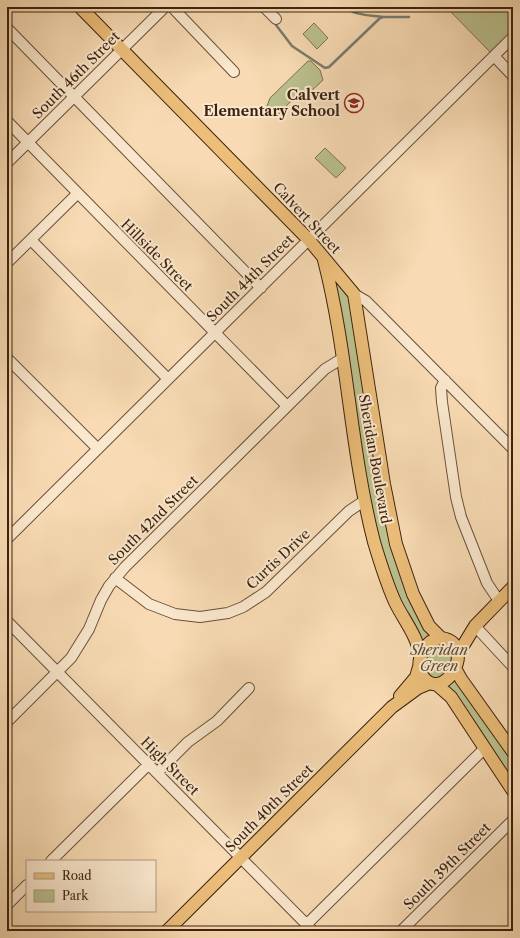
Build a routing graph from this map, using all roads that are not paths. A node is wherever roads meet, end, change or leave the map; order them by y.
1 (80, 7) edge
2 (165, 7) edge
3 (172, 7) edge
4 (264, 7) edge
5 (276, 19) dead end
6 (7, 28) edge
7 (513, 38) edge
8 (122, 49) junction
9 (494, 56) junction
10 (234, 72) dead end
11 (513, 76) edge
12 (74, 97) junction
13 (7, 121) edge
14 (28, 142) junction
15 (7, 163) edge
16 (77, 194) junction
17 (31, 240) junction
18 (309, 240) junction
19 (324, 259) junction
20 (7, 263) edge
21 (261, 288) junction
22 (354, 294) junction
23 (215, 333) junction
24 (7, 358) edge
25 (343, 358) junction
26 (168, 379) junction
27 (445, 380) junction
28 (287, 406) junction
29 (98, 449) junction
30 (513, 449) edge
31 (364, 501) junction
32 (7, 539) edge
33 (115, 578) junction
34 (513, 587) edge
35 (499, 601) junction
36 (7, 621) edge
37 (474, 626) junction
38 (444, 638) junction
39 (458, 654) junction
40 (420, 662) junction
41 (513, 666) edge
42 (455, 668) junction
43 (57, 672) junction
44 (433, 684) junction
45 (249, 688) dead end
46 (392, 707) junction
47 (7, 722) edge
48 (485, 748) junction
49 (513, 752) edge
50 (149, 764) junction
51 (157, 772) junction
52 (513, 791) edge
53 (513, 820) edge
54 (241, 858) junction
55 (52, 860) edge
56 (26, 886) edge
57 (7, 905) edge
58 (310, 928) edge
59 (167, 931) edge
60 (401, 931) edge

1 - 8 main road, Calvert Street
2 - 8 street, South 46th Street
3 - 10 street
4 - 5 street
6 - 12 street
7 - 9 street, South 44th Street
8 - 12 street, South 46th Street
8 - 18 main road, Calvert Street
9 - 11 street
9 - 18 street, South 44th Street
12 - 14 street, South 46th Street
12 - 21 street
13 - 14 street, Hillside Street
14 - 15 street, South 46th Street
14 - 16 street, Hillside Street
16 - 17 street
16 - 23 street, Hillside Street
17 - 20 street
17 - 26 street
18 - 19 main road, Calvert Street
18 - 21 street, South 44th Street
19 - 22 main road, Calvert Street
19 - 25 main road, Sheridan Boulevard
21 - 23 street, South 44th Street
22 - 27 street, Calvert Street
22 - 38 main road, Sheridan Boulevard
23 - 26 street, South 44th Street
23 - 28 street, Hillside Street
24 - 29 street
25 - 28 street, South 42nd Street
25 - 31 main road, Sheridan Boulevard
26 - 29 street, South 44th Street
27 - 30 street, Calvert Street
27 - 35 street
28 - 33 street, South 42nd Street
29 - 32 street, South 44th Street
31 - 33 street, Curtis Drive
31 - 40 main road, Sheridan Boulevard
33 - 43 street, South 42nd Street
34 - 35 main road
35 - 37 main road
36 - 43 street, High Street
37 - 38 main road
37 - 39 main road
37 - 41 street
38 - 39 main road
38 - 40 main road
39 - 42 main road
40 - 44 main road
40 - 46 main road, South 40th Street
42 - 44 main road
42 - 49 main road
43 - 47 street, South 42nd Street
43 - 50 street, High Street
44 - 46 main road, South 40th Street
44 - 48 main road
45 - 51 street
46 - 54 main road, South 40th Street
48 - 52 main road
48 - 58 street
50 - 51 street, High Street
50 - 55 street
51 - 54 street, High Street
53 - 60 street, South 39th Street
54 - 58 street, High Street
54 - 59 main road, South 40th Street
56 - 57 street

